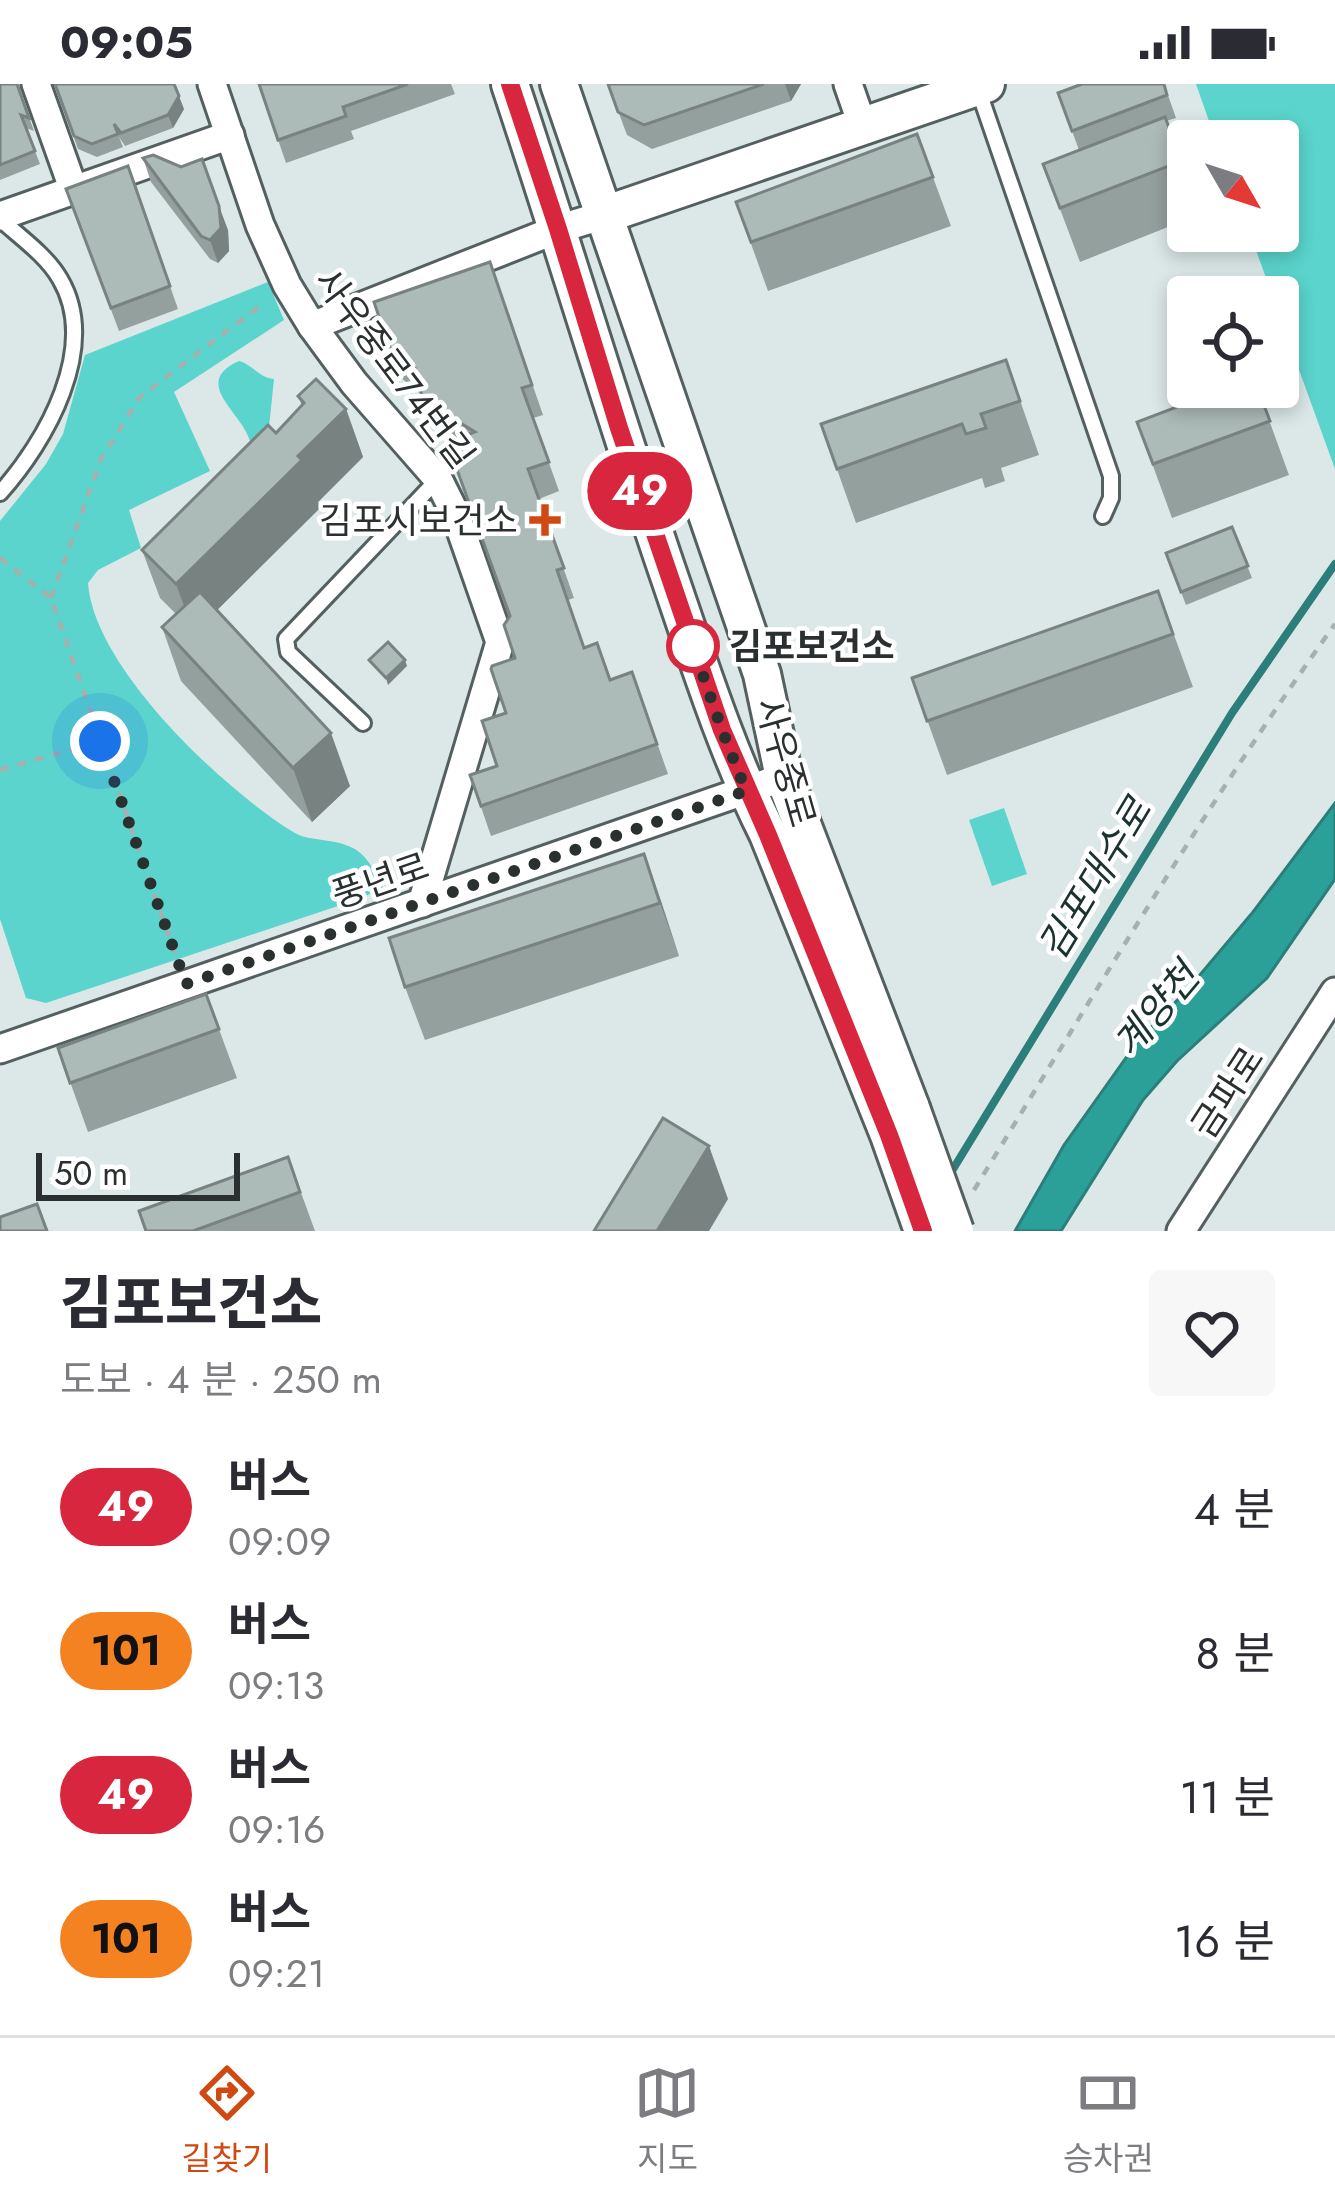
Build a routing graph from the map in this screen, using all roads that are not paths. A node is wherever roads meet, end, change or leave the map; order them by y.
1 (36, 84) edge
2 (212, 84) edge
3 (510, 84) edge
4 (559, 84) edge
5 (848, 84) edge
6 (982, 86) edge
7 (863, 128) junction
8 (230, 135) junction
9 (74, 188) junction
10 (604, 215) junction
11 (0, 218) edge
12 (558, 229) junction
13 (312, 326) junction
14 (438, 479) junction
15 (0, 493) edge
16 (1103, 516) dead end
17 (363, 723) dead end
18 (784, 777) junction
19 (746, 791) junction
20 (422, 903) junction
21 (1335, 992) edge
22 (2, 1041) edge
23 (900, 1121) junction
24 (923, 1231) edge
25 (956, 1231) edge
26 (1181, 1231) edge

1 - 9 street
2 - 8 street, 사우중로74번길
3 - 12 street, 사우중로
4 - 10 street, 사우중로
5 - 7 street
6 - 7 street
6 - 16 lane
7 - 10 street
8 - 9 street
8 - 13 street, 사우중로74번길
9 - 11 street
10 - 12 street
10 - 18 street, 사우중로
11 - 15 lane
12 - 13 street
12 - 19 street, 사우중로
13 - 14 street, 사우중로74번길
14 - 17 lane
14 - 20 street, 사우중로74번길
18 - 19 street, 풍년로
18 - 23 street, 사우중로
19 - 20 street, 풍년로
19 - 23 street, 사우중로
20 - 22 street, 풍년로
21 - 26 street, 금파로
23 - 24 street, 사우중로
23 - 25 street, 사우중로, bridge

